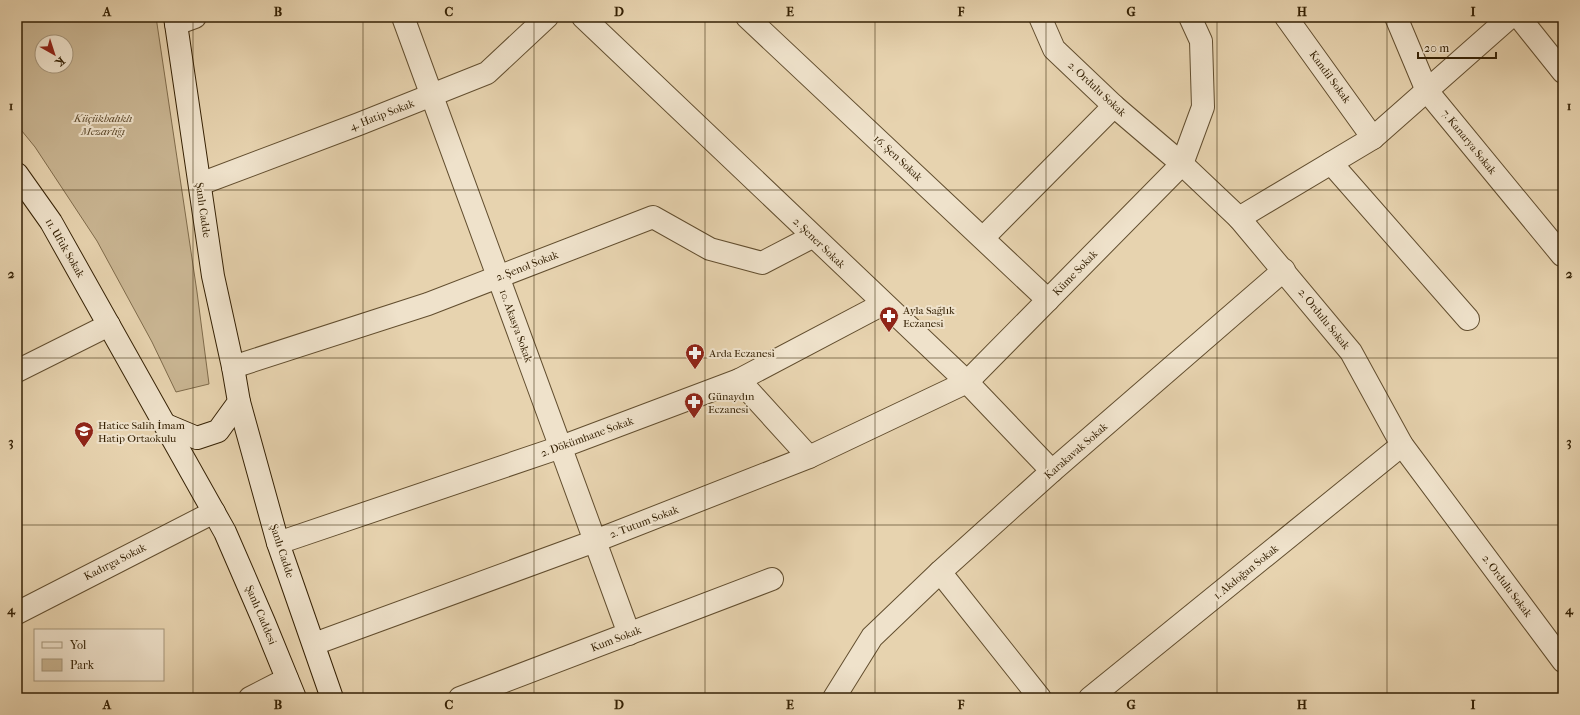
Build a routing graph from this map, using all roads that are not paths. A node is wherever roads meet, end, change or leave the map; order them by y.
1 (403, 17) edge
2 (547, 17) edge
3 (583, 17) edge
4 (747, 17) edge
5 (1040, 17) edge
6 (1190, 17) edge
7 (1286, 17) edge
8 (1396, 17) edge
9 (1510, 17) edge
10 (1519, 17) edge
11 (182, 19) edge
12 (1563, 72) edge
13 (1427, 91) junction
14 (433, 95) junction
15 (1114, 106) junction
16 (1373, 138) junction
17 (1331, 163) junction
18 (1182, 164) junction
19 (17, 174) edge
20 (200, 184) junction
21 (1239, 218) junction
22 (812, 237) junction
23 (982, 238) junction
24 (1562, 255) dead end
25 (1284, 270) junction
26 (498, 278) junction
27 (1048, 300) junction
28 (883, 304) junction
29 (1468, 319) dead end
30 (109, 325) junction
31 (233, 367) junction
32 (17, 371) edge
33 (739, 380) junction
34 (966, 382) junction
35 (239, 402) junction
36 (166, 425) junction
37 (1402, 446) junction
38 (561, 447) junction
39 (809, 457) junction
40 (1052, 471) junction
41 (214, 512) junction
42 (595, 541) junction
43 (278, 543) junction
44 (940, 572) junction
45 (772, 579) dead end
46 (17, 612) edge
47 (629, 634) junction
48 (314, 644) junction
49 (1563, 661) edge
50 (291, 689) edge
51 (250, 698) edge
52 (332, 698) edge
53 (460, 698) edge
54 (834, 698) edge
55 (1040, 698) edge
56 (1090, 698) edge

1 - 14 street, 10. Akasya Sokak
2 - 14 street, 4. Hatip Sokak
3 - 22 street, 2. Şener Sokak
4 - 23 street, 16. Şen Sokak
5 - 15 street, 2. Ordulu Sokak
6 - 18 street
7 - 16 street, Kandil Sokak
8 - 13 street, 7. Kanarya Sokak
9 - 13 street
10 - 12 street
11 - 20 street, Şanlı Cadde
13 - 16 street
13 - 24 street, 7. Kanarya Sokak
14 - 20 street, 4. Hatip Sokak
14 - 26 street, 10. Akasya Sokak
15 - 18 street, 2. Ordulu Sokak
15 - 23 street
16 - 17 street
17 - 21 street
17 - 29 street
18 - 21 street, 2. Ordulu Sokak
18 - 27 street, Küme Sokak
19 - 30 street, 11. Ufuk Sokak
20 - 31 street, Şanlı Cadde
21 - 25 street, 2. Ordulu Sokak
22 - 26 street, 2. Şenol Sokak
22 - 28 street, 2. Şener Sokak
23 - 27 street, 16. Şen Sokak
25 - 37 street, 2. Ordulu Sokak
25 - 40 street, Karakavak Sokak
26 - 31 street, 2. Şenol Sokak
26 - 38 street, 10. Akasya Sokak
27 - 34 street, Küme Sokak
28 - 33 street, 2. Dökümhane Sokak
28 - 34 street, 2. Şener Sokak
30 - 32 street
30 - 36 street
31 - 35 street, Şanlı Cadde
33 - 38 street, 2. Dökümhane Sokak
33 - 39 street
34 - 39 street, 2. Tutum Sokak
34 - 40 street, 2. Şener Sokak
35 - 36 street
35 - 43 street, Şanlı Cadde
36 - 41 street
37 - 49 street, 2. Ordulu Sokak
37 - 56 street, 1. Akdoğan Sokak
38 - 42 street, 10. Akasya Sokak
38 - 43 street, 2. Dökümhane Sokak
39 - 42 street, 2. Tutum Sokak
40 - 44 street, Karakavak Sokak
41 - 46 street, Kadırga Sokak
41 - 50 street, Şanlı Caddesi
42 - 47 street, 10. Akasya Sokak
42 - 48 street, 2. Tutum Sokak
43 - 48 street, Şanlı Cadde
44 - 54 street, Karakavak Sokak
44 - 55 street
45 - 47 street, Kum Sokak
47 - 53 street, Kum Sokak
48 - 52 street, Şanlı Cadde
50 - 51 street

